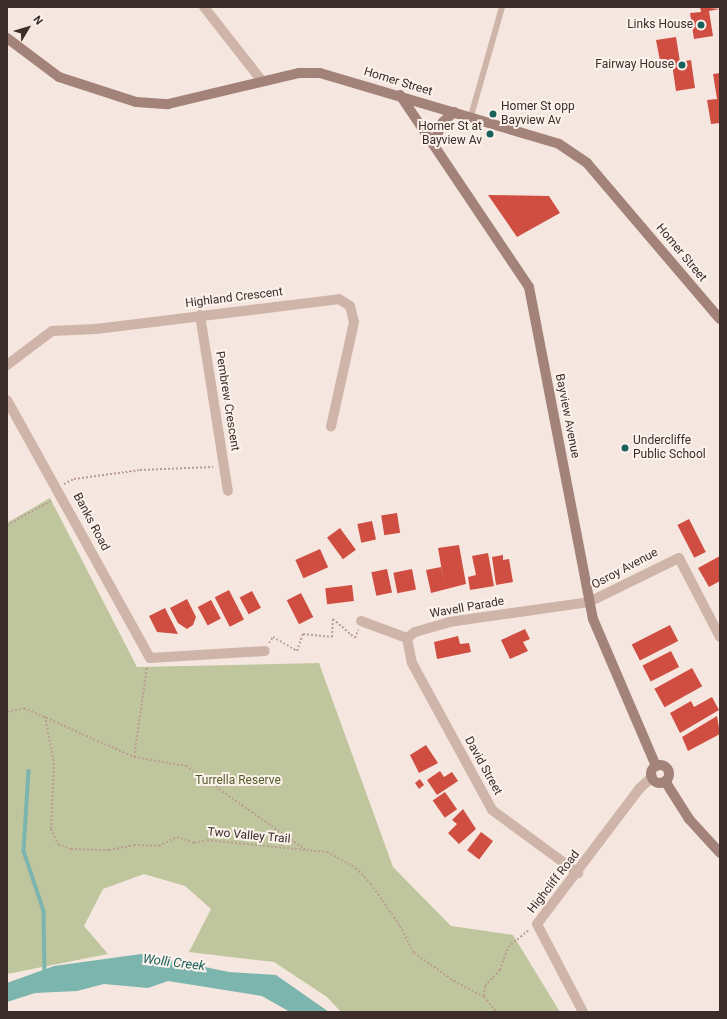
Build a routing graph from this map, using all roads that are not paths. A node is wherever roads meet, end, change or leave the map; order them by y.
1 (204, 7) edge
2 (502, 7) edge
3 (7, 38) edge
4 (262, 81) junction
5 (400, 95) junction
6 (454, 112) junction
7 (471, 116) junction
8 (434, 144) junction
9 (200, 315) junction
10 (720, 319) edge
11 (7, 365) edge
12 (7, 400) edge
13 (331, 427) dead end
14 (228, 491) dead end
15 (589, 602) junction
16 (361, 621) road end
17 (720, 637) edge
18 (407, 638) junction
19 (265, 651) road end
20 (656, 766) junction
21 (652, 777) junction
22 (665, 781) junction
23 (720, 853) edge
24 (578, 873) junction
25 (583, 1012) edge

1 - 4 street
2 - 7 lane
3 - 4 main road, Homer Street
4 - 5 main road, Homer Street
5 - 6 main road, Homer Street
5 - 8 main road, Bayview Avenue
6 - 7 main road, Homer Street
6 - 8 main road
7 - 10 main road, Homer Street
8 - 15 main road, Bayview Avenue
9 - 11 street, Highland Crescent
9 - 13 street, Highland Crescent
9 - 14 street, Pembrew Crescent
12 - 19 street, Banks Road
15 - 17 street, Osroy Avenue
15 - 18 street, Wavell Parade
15 - 20 main road, Bayview Avenue
16 - 18 street
18 - 24 street, David Street
20 - 21 main road
20 - 22 main road
21 - 22 main road
21 - 24 street, Highcliff Road
22 - 23 main road
24 - 25 street, Highcliff Road

